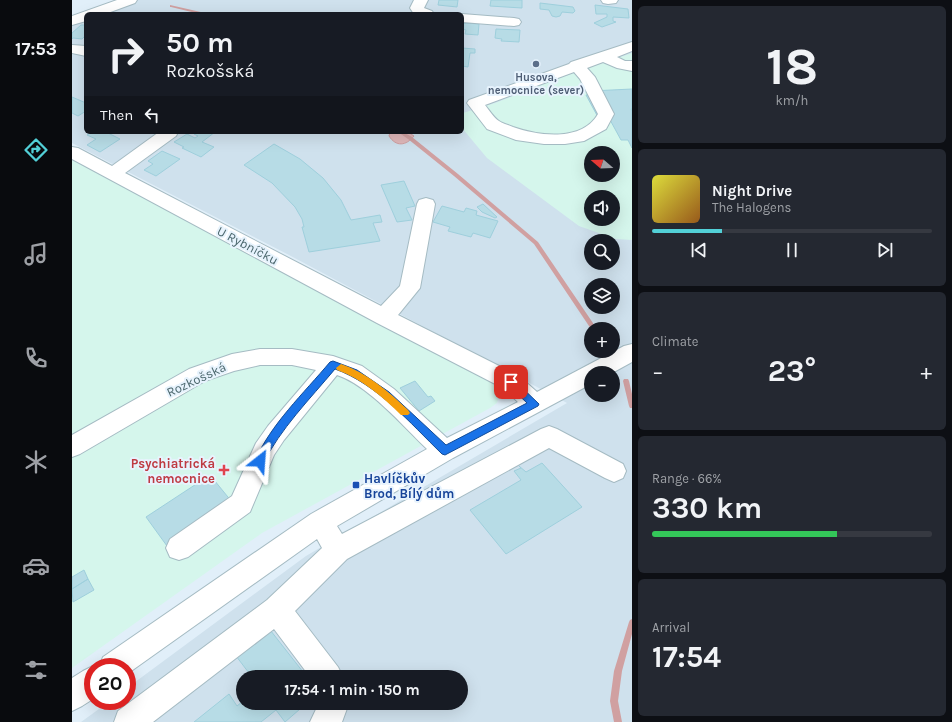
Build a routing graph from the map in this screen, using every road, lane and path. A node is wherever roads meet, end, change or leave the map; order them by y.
1 (130, 0) edge
2 (420, 0) edge
3 (608, 0) edge
4 (611, 0) edge
5 (97, 12) edge
6 (420, 12) edge
7 (84, 17) edge
8 (464, 18) edge
9 (72, 21) edge
10 (514, 22) dead end
11 (632, 46) edge
12 (72, 48) edge
13 (84, 51) edge
14 (603, 56) junction
15 (576, 65) junction
16 (632, 66) edge
17 (167, 134) edge
18 (72, 152) edge
19 (113, 173) junction
20 (426, 204) dead end
21 (384, 317) junction
22 (632, 352) edge
23 (333, 365) junction
24 (607, 366) edge
25 (584, 378) edge
26 (534, 404) junction
27 (72, 446) edge
28 (445, 451) junction
29 (614, 471) dead end
30 (320, 522) junction
31 (179, 548) dead end
32 (338, 550) junction
33 (277, 610) junction
34 (126, 658) edge
35 (323, 670) edge
36 (84, 687) edge
37 (72, 696) edge
38 (331, 710) edge
39 (129, 722) edge
40 (325, 722) edge

1 - 5 street
2 - 6 street
3 - 4 street
7 - 9 street
8 - 10 street
11 - 14 street
12 - 13 street
14 - 15 street
14 - 16 street
15 - 15 street
17 - 19 street
18 - 19 street, U Rybníčku
19 - 21 street, U Rybníčku
20 - 21 street
21 - 26 street, U Rybníčku
22 - 24 street
23 - 27 street, Rozkošská
23 - 28 street, Rozkošská
23 - 31 street
25 - 26 street
26 - 28 street
28 - 30 street
29 - 32 street
30 - 32 street
30 - 34 street
32 - 33 street
33 - 35 street
33 - 39 street
36 - 37 street
38 - 40 street

